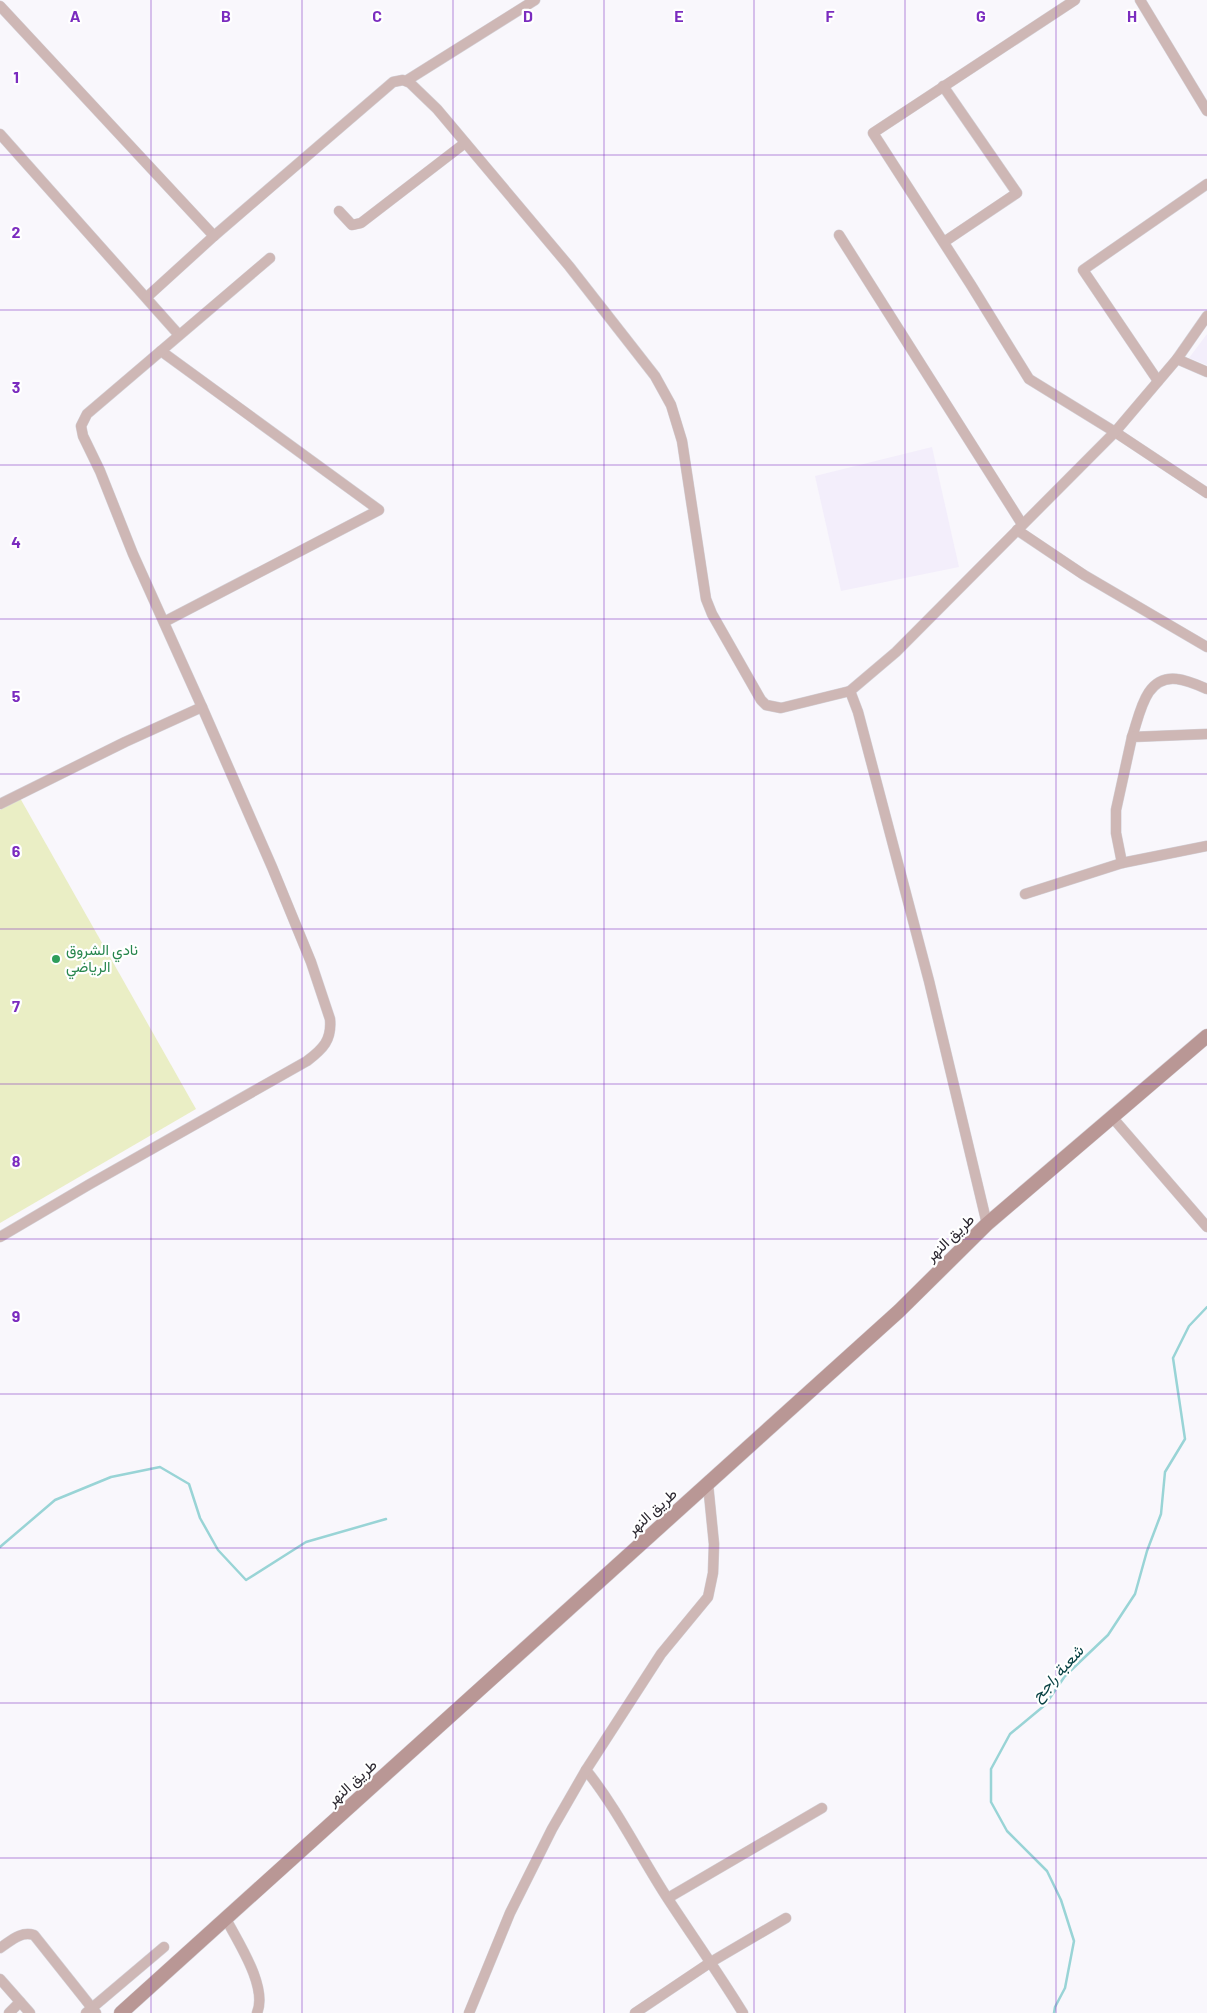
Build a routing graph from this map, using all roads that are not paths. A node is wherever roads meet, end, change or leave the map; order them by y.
1 (536, 0) edge
2 (1075, 0) edge
3 (1140, 0) edge
4 (0, 6) edge
5 (406, 81) junction
6 (943, 86) junction
7 (1207, 111) edge
8 (0, 134) edge
9 (465, 143) junction
10 (1207, 184) edge
11 (339, 211) dead end
12 (839, 235) dead end
13 (214, 236) junction
14 (944, 242) junction
15 (270, 258) dead end
16 (147, 297) junction
17 (1207, 316) edge
18 (179, 335) junction
19 (161, 350) junction
20 (1177, 360) junction
21 (1207, 372) edge
22 (1158, 381) junction
23 (1114, 432) junction
24 (1207, 493) edge
25 (1020, 527) junction
26 (164, 622) junction
27 (1207, 647) edge
28 (1207, 689) edge
29 (850, 691) junction
30 (202, 707) junction
31 (1207, 734) edge
32 (1132, 737) junction
33 (0, 804) edge
34 (1207, 846) edge
35 (1122, 863) junction
36 (1025, 894) dead end
37 (1207, 1036) edge
38 (1112, 1117) junction
39 (988, 1224) junction
40 (1207, 1227) edge
41 (0, 1237) edge
42 (708, 1484) junction
43 (586, 1770) junction
44 (822, 1808) dead end
45 (668, 1898) junction
46 (786, 1918) dead end
47 (226, 1919) junction
48 (164, 1947) dead end
49 (0, 1948) edge
50 (712, 1962) junction
51 (0, 1979) edge
52 (20, 2002) junction
53 (91, 2011) edge
54 (9, 2013) edge
55 (30, 2013) edge
56 (121, 2013) edge
57 (257, 2013) edge
58 (469, 2013) edge
59 (635, 2013) edge
60 (743, 2013) edge

1 - 5 street
2 - 6 street
3 - 7 street
4 - 13 street
5 - 9 street
5 - 13 street
6 - 14 street
6 - 14 street
8 - 16 street
9 - 11 street
9 - 29 street
10 - 22 street
12 - 25 street
13 - 16 street
14 - 23 street
15 - 18 street
16 - 18 street
17 - 20 street
18 - 19 street
19 - 26 street
19 - 26 street
20 - 21 street
20 - 22 street
22 - 23 street
23 - 24 street
23 - 25 street
25 - 27 street
25 - 29 street
26 - 30 street
28 - 32 street
29 - 39 street
30 - 33 street
30 - 41 street
31 - 32 street
32 - 35 street
34 - 35 street
35 - 36 street
37 - 38 main road, طريق النهر
38 - 39 main road, طريق النهر
38 - 40 street
39 - 42 main road, طريق النهر
42 - 43 street
42 - 47 main road, طريق النهر
43 - 45 street
43 - 58 street
44 - 45 street
45 - 50 street
46 - 50 street
47 - 56 main road, طريق النهر
47 - 57 street
48 - 53 street
49 - 53 street
50 - 59 street
50 - 60 street
51 - 52 street
52 - 54 street
52 - 55 street

